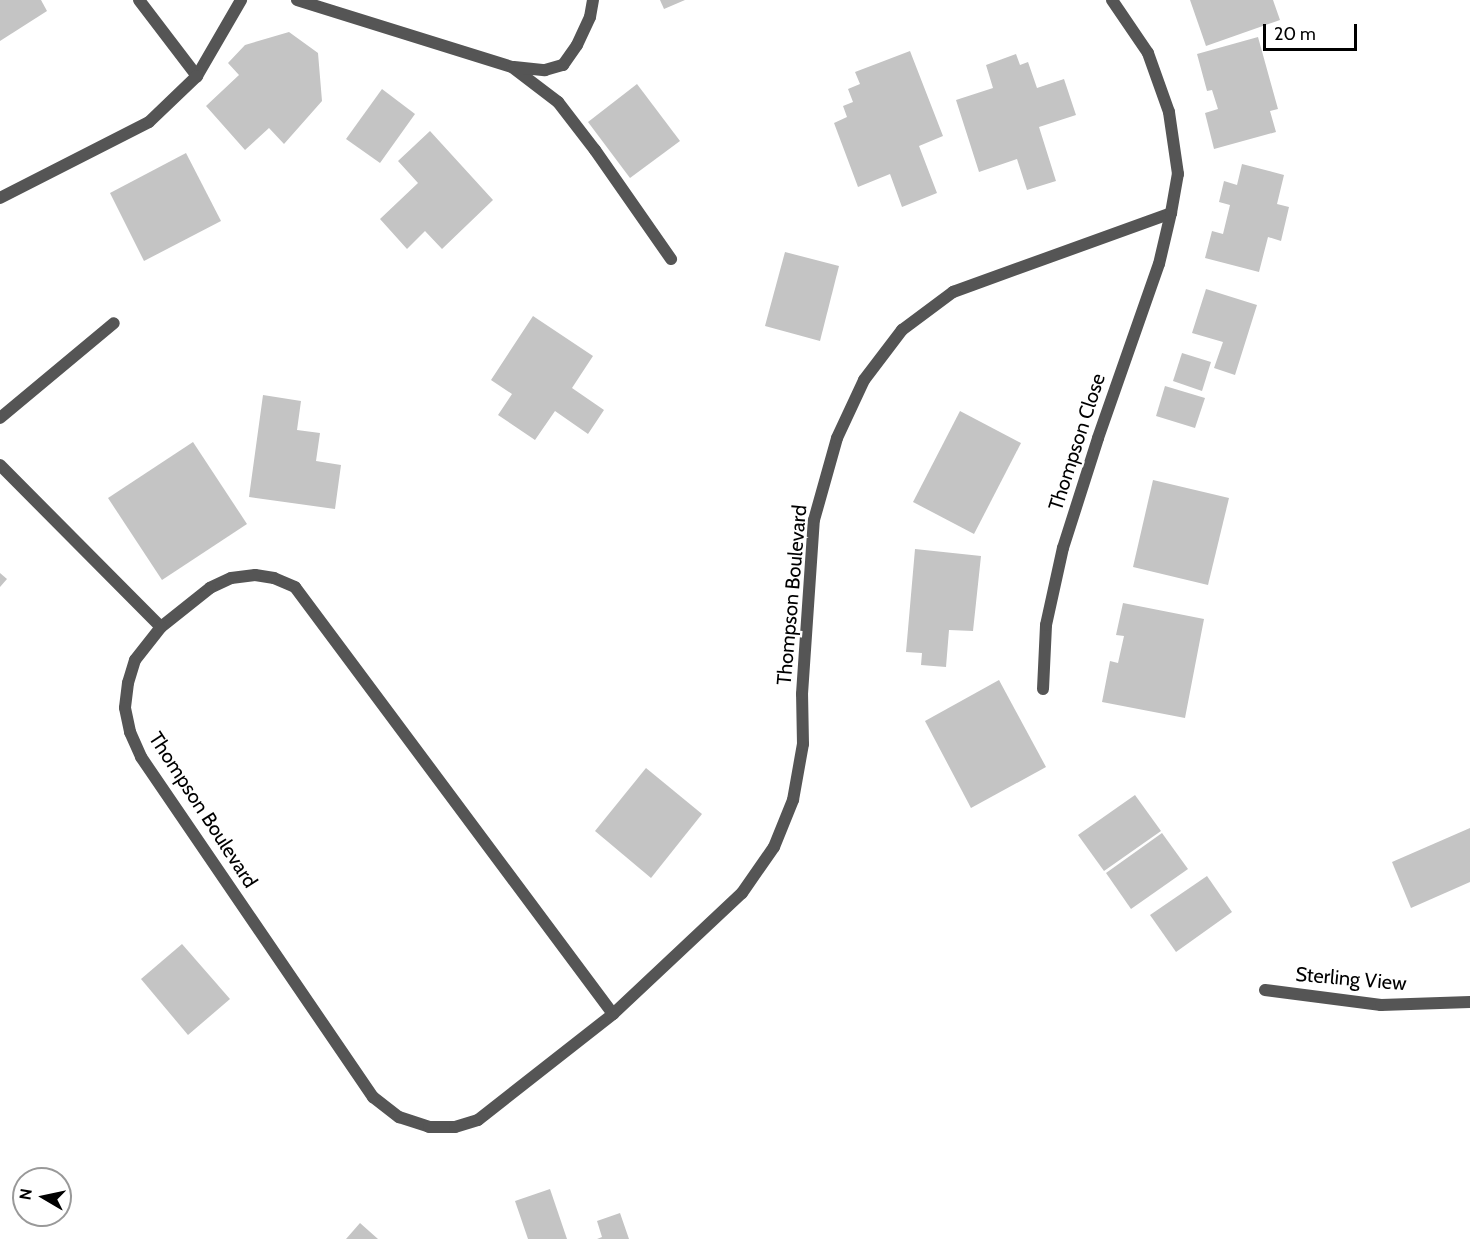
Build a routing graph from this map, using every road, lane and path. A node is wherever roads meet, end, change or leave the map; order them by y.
1 (139, 0) edge
2 (241, 0) edge
3 (297, 0) edge
4 (593, 0) edge
5 (1112, 0) edge
6 (513, 67) junction
7 (197, 75) junction
8 (0, 198) edge
9 (1171, 213) junction
10 (671, 259) dead end
11 (114, 323) dead end
12 (0, 418) edge
13 (0, 465) edge
14 (162, 627) junction
15 (1043, 689) dead end
16 (1265, 990) dead end
17 (1470, 1002) edge
18 (613, 1014) junction

1 - 7 street
2 - 7 street
3 - 6 street
4 - 6 street
5 - 9 street
6 - 10 street
7 - 8 street
9 - 15 street, Thompson Close
9 - 18 street, Thompson Boulevard
11 - 12 street
13 - 14 street
14 - 18 street, Thompson Boulevard
14 - 18 street, Thompson Boulevard
16 - 17 street, Sterling View

